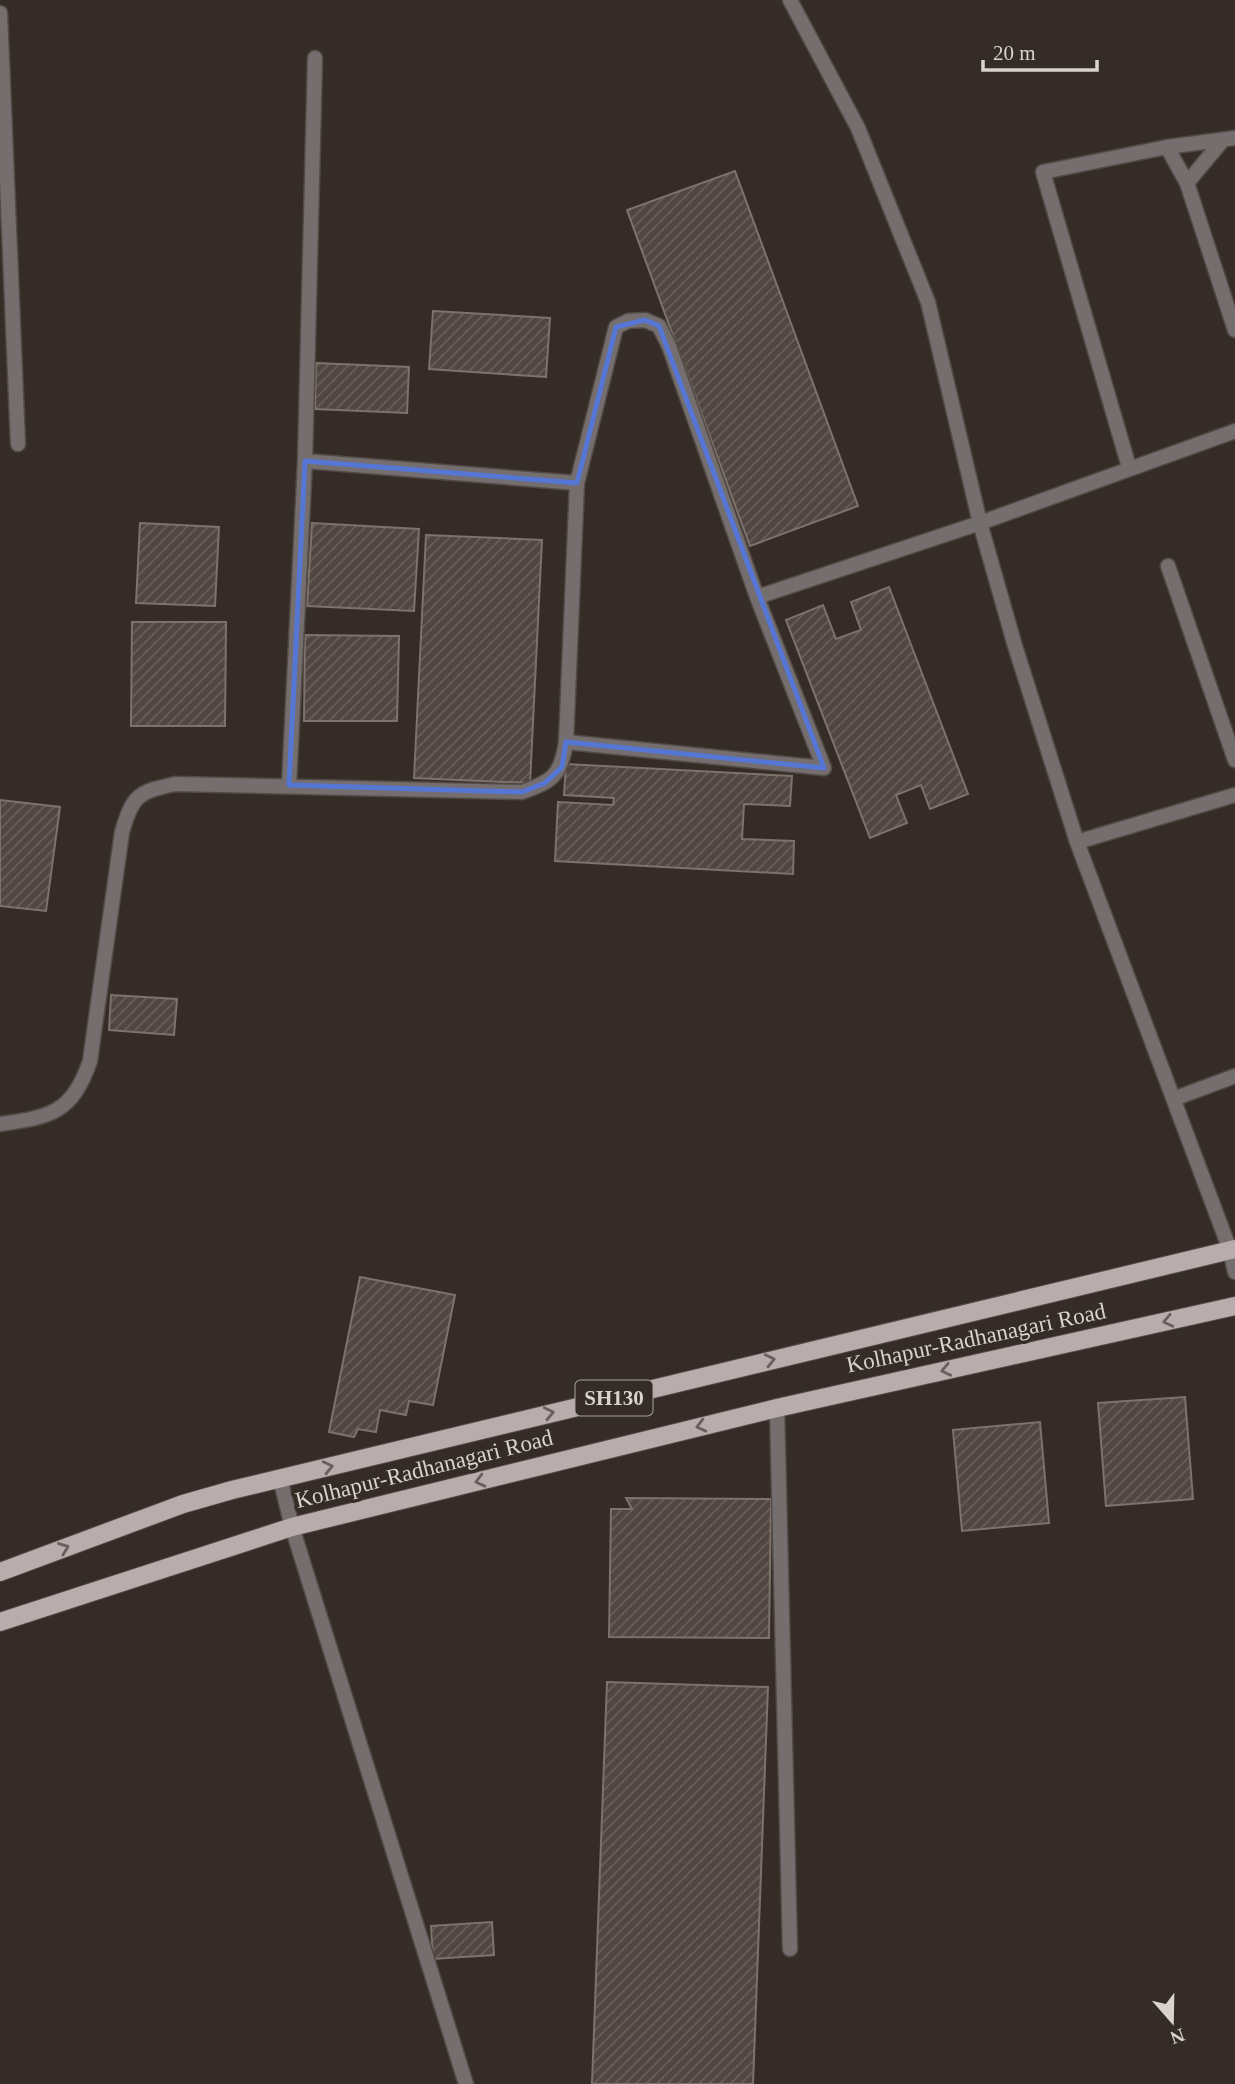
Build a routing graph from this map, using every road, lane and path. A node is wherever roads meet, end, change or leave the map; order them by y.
1 (790, 0) edge
2 (0, 13) edge
3 (315, 58) dead end
4 (1229, 140) edge
5 (1167, 147) junction
6 (1187, 183) junction
7 (1235, 330) edge
8 (1235, 431) edge
9 (18, 444) dead end
10 (305, 461) junction
11 (1129, 467) junction
12 (577, 483) junction
13 (980, 523) junction
14 (1168, 566) dead end
15 (757, 597) junction
16 (566, 742) junction
17 (1235, 760) edge
18 (289, 785) junction
19 (1235, 795) edge
20 (1077, 842) junction
21 (1235, 1076) edge
22 (1176, 1098) junction
23 (0, 1124) edge
24 (1233, 1249) edge
25 (1235, 1272) edge
26 (1235, 1306) edge
27 (777, 1408) junction
28 (280, 1478) junction
29 (292, 1527) junction
30 (0, 1572) edge
31 (0, 1622) edge
32 (790, 1949) dead end
33 (466, 2084) edge

1 - 13 street
2 - 9 street
3 - 10 street
4 - 5 street
4 - 6 street
5 - 6 street
5 - 11 street
6 - 7 street
8 - 11 street
10 - 12 street
10 - 18 street
11 - 13 street
12 - 15 street
12 - 16 street
13 - 15 street
13 - 20 street
14 - 17 street
15 - 16 street
16 - 18 street
18 - 23 street
19 - 20 street
20 - 22 street
21 - 22 street
22 - 24 street
24 - 25 street
28 -> 24 main road, SH130
26 -> 27 main road, Kolhapur-Radhanagari Road
27 -> 29 main road, Kolhapur-Radhanagari Road
27 - 32 street
28 - 29 street
30 -> 28 main road, SH130
29 - 31 main road, Kolhapur-Radhanagari Road
29 - 33 street

